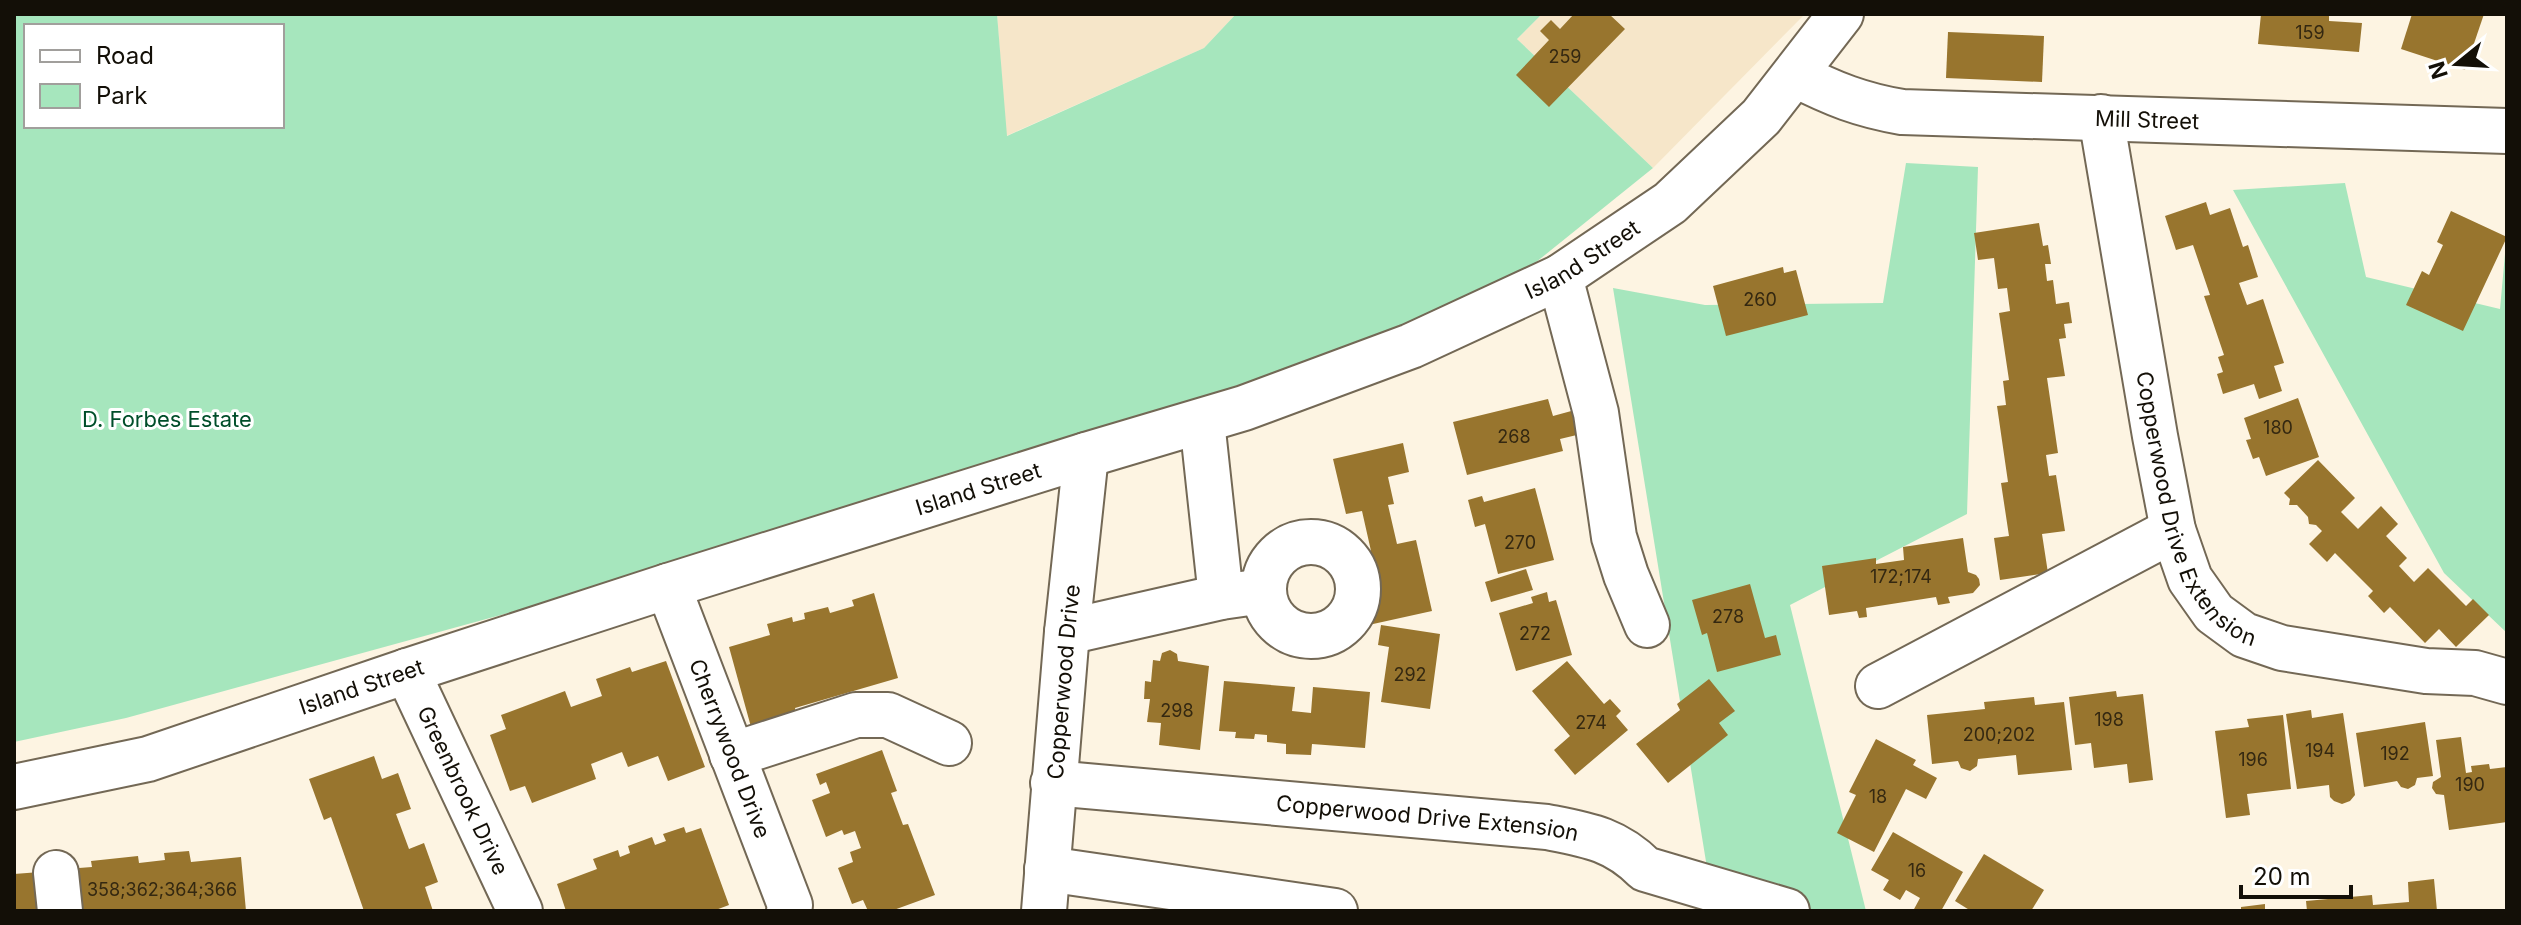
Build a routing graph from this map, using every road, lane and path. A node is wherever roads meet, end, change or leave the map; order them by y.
1 (1841, 14) edge
2 (1796, 75) junction
3 (2101, 117) junction
4 (2507, 131) edge
5 (1560, 277) junction
6 (1202, 421) junction
7 (1086, 455) junction
8 (2173, 530) junction
9 (668, 586) junction
10 (1263, 591) dead end
11 (1221, 597) junction
12 (1647, 625) dead end
13 (1067, 632) junction
14 (407, 671) junction
15 (2507, 682) edge
16 (1878, 686) dead end
17 (949, 743) dead end
18 (732, 755) junction
19 (1053, 783) junction
20 (14, 787) edge
21 (1645, 869) junction
22 (1045, 890) edge
23 (520, 911) edge
24 (789, 911) edge
25 (1335, 911) edge
26 (1658, 911) edge
27 (1787, 911) edge

1 - 2 street, Island Street
2 - 3 street, Mill Street
2 - 5 street, Island Street
3 - 4 street, Mill Street
3 - 8 street, Copperwood Drive Extension
5 - 6 street, Island Street
5 - 12 street
6 - 7 street, Island Street
6 - 11 street
7 - 9 street, Island Street
7 - 13 street, Copperwood Drive
8 - 15 street, Copperwood Drive Extension
8 - 16 street
9 - 14 street, Island Street
9 - 18 street, Cherrywood Drive
10 - 11 street
11 - 13 street
13 - 19 street, Copperwood Drive
14 - 20 street, Island Street
14 - 23 street, Greenbrook Drive
17 - 18 street
18 - 24 street, Cherrywood Drive
19 - 21 street, Copperwood Drive Extension
19 - 22 street, Copperwood Drive
21 - 26 street
21 - 27 street, Copperwood Drive Extension
22 - 25 street

